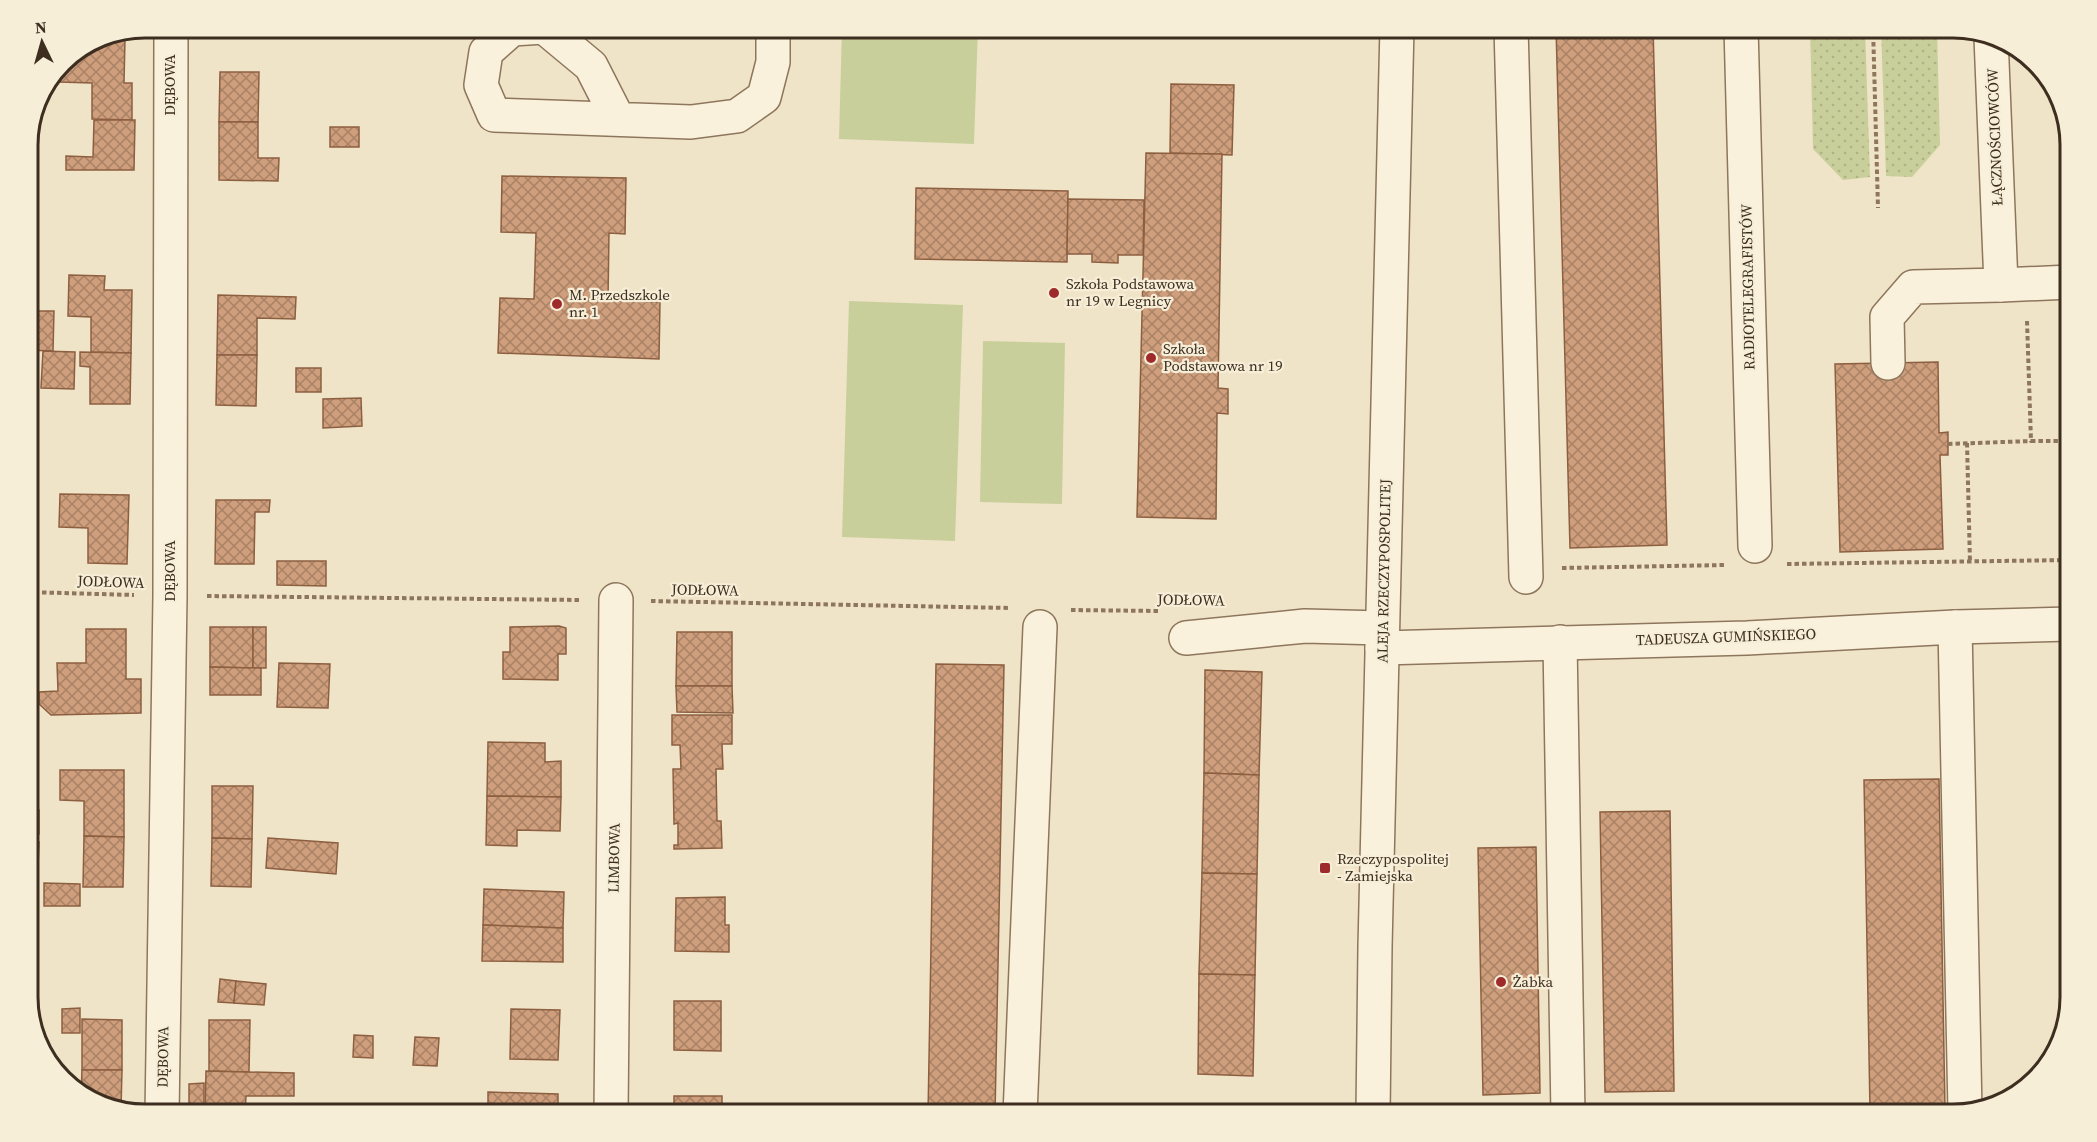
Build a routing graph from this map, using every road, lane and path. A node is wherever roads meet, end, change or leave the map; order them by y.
1 (171, 38) edge
2 (773, 38) edge
3 (1397, 38) edge
4 (1510, 38) edge
5 (1742, 38) edge
6 (1873, 38) edge
7 (1991, 45) edge
8 (618, 119) dead end
9 (1878, 208) dead end
10 (2059, 282) edge
11 (2013, 284) junction
12 (1888, 363) dead end
13 (2031, 441) junction
14 (2059, 441) edge
15 (1966, 443) junction
16 (1948, 444) dead end
17 (1755, 559) junction
18 (2059, 561) edge
19 (1970, 563) junction
20 (1526, 573) joint
21 (38, 592) edge
22 (170, 596) junction
23 (616, 600) junction
24 (1068, 610) dead end
25 (1162, 612) dead end
26 (1030, 618) joint
27 (2060, 624) edge
28 (1955, 627) junction
29 (1382, 638) junction
30 (1186, 639) dead end
31 (1560, 642) junction
32 (162, 1104) edge
33 (610, 1104) edge
34 (1020, 1104) edge
35 (1373, 1104) edge
36 (1568, 1104) edge
37 (1965, 1104) edge

1 - 22 street, DĘBOWA
2 - 8 street
3 - 29 street, ALEJA RZECZYPOSPOLITEJ
4 - 20 street
5 - 17 street, RADIOTELEGRAFISTÓW
6 - 9 path
7 - 11 street, ŁĄCZNOŚCIOWCÓW
10 - 11 street
11 - 12 street
11 - 13 path
13 - 14 path
13 - 15 path
15 - 16 path
15 - 19 path
17 - 19 path
17 - 20 path
18 - 19 path
21 - 22 path, JODŁOWA
22 - 23 path, JODŁOWA
22 - 32 street, DĘBOWA
23 - 26 path, JODŁOWA
23 - 33 street, LIMBOWA
24 - 25 path, JODŁOWA
26 - 34 street
27 - 28 street, TADEUSZA GUMIŃSKIEGO
28 - 31 street, TADEUSZA GUMIŃSKIEGO
28 - 37 street
29 - 30 street, TADEUSZA GUMIŃSKIEGO
29 - 31 street, TADEUSZA GUMIŃSKIEGO
29 - 35 street, ALEJA RZECZYPOSPOLITEJ
31 - 36 street

